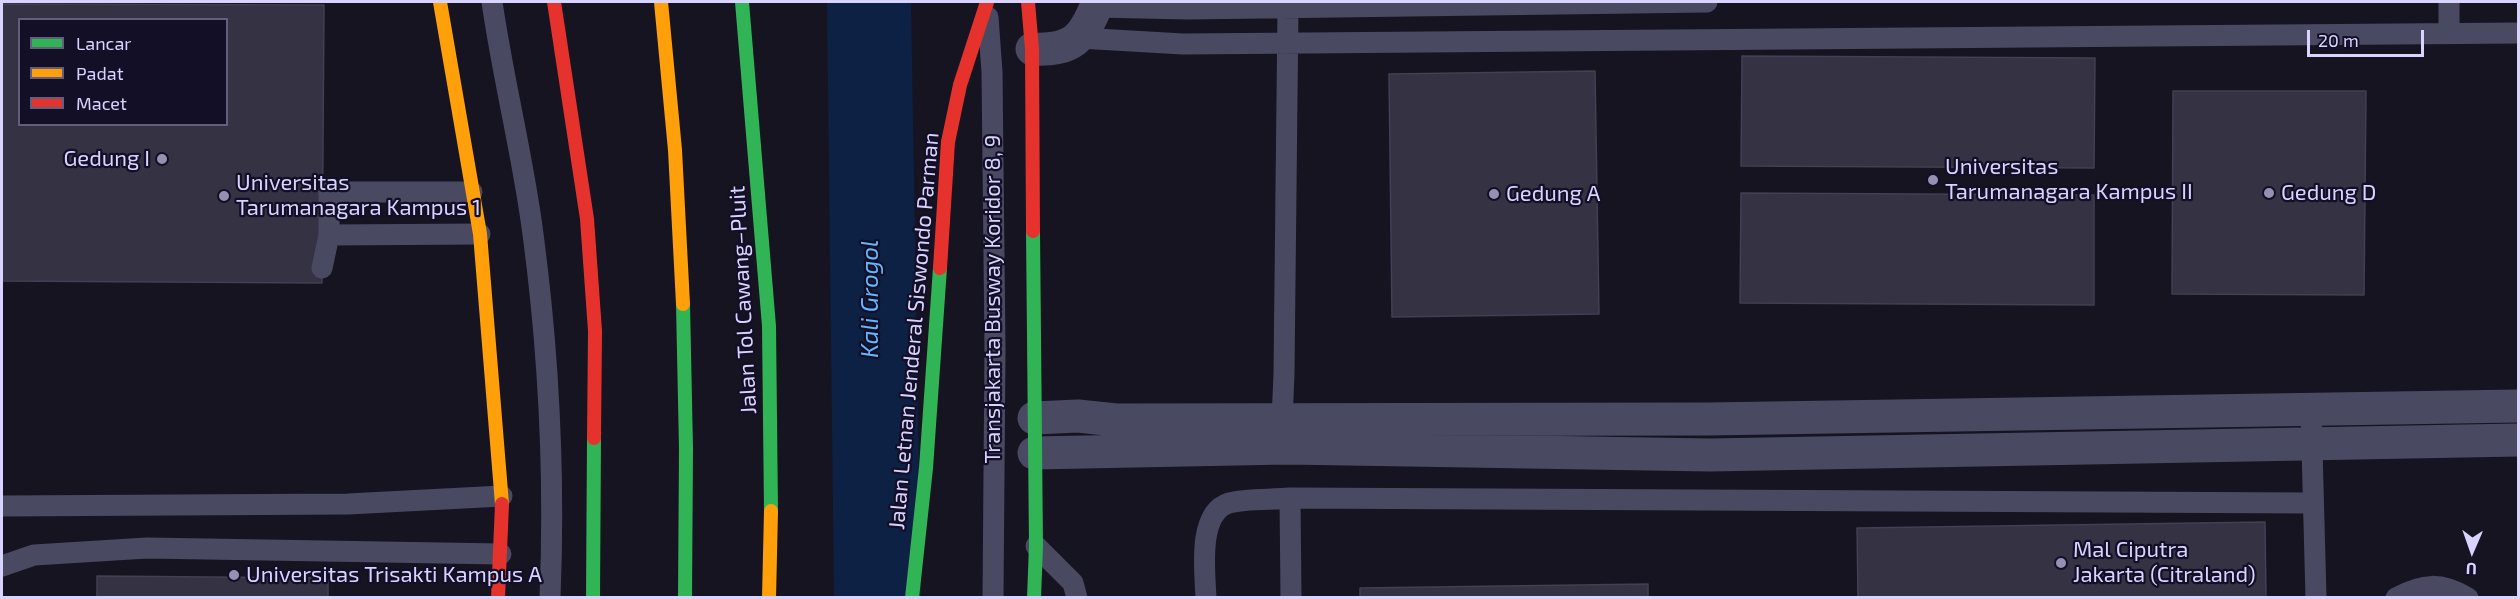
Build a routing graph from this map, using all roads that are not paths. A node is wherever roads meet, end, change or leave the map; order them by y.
1 (440, 2) edge
2 (492, 2) edge
3 (555, 2) edge
4 (661, 2) edge
5 (742, 2) edge
6 (987, 2) edge
7 (1028, 2) edge
8 (1707, 2) edge
9 (2449, 2) edge
10 (1097, 4) edge
11 (1288, 6) junction
12 (2449, 33) junction
13 (2518, 33) edge
14 (1079, 38) junction
15 (1288, 43) junction
16 (1032, 49) junction
17 (472, 192) junction
18 (480, 234) junction
19 (329, 235) junction
20 (322, 268) dead end
21 (2518, 405) edge
22 (2311, 410) junction
23 (1034, 418) junction
24 (1708, 419) junction
25 (1284, 434) junction
26 (2518, 440) edge
27 (2310, 445) junction
28 (1034, 453) junction
29 (1710, 455) junction
30 (502, 496) junction
31 (1290, 498) junction
32 (2312, 503) junction
33 (2, 506) edge
34 (1036, 546) junction
35 (501, 554) junction
36 (2, 566) edge
37 (498, 597) edge
38 (550, 597) edge
39 (593, 597) edge
40 (685, 597) edge
41 (769, 597) edge
42 (912, 597) edge
43 (993, 597) edge
44 (1034, 597) edge
45 (1077, 597) edge
46 (1206, 597) edge
47 (1291, 597) edge
48 (2316, 597) edge
49 (2396, 597) edge
50 (2468, 597) edge

1 - 17 highway
2 - 38 lane
3 - 39 highway
4 - 40 highway
5 - 41 highway, Jalan Tol Cawang–Pluit
6 - 42 highway, Jalan Letnan Jenderal Siswondo Parman
6 - 43 lane, Transjakarta Busway Koridor 8, 9
7 - 16 highway
8 - 11 lane
9 - 12 lane
10 - 11 lane
10 - 14 street
11 - 15 lane
12 - 13 lane
12 - 15 lane
14 - 15 lane
14 - 16 street
15 - 25 lane
16 - 23 highway
17 - 18 highway
17 - 19 lane
18 - 19 lane
18 - 30 highway
19 - 20 lane
21 - 22 street
22 - 24 street
22 - 27 lane
23 - 25 street
23 - 28 highway
24 - 25 street
24 - 29 street
25 - 28 street
25 - 29 street
26 - 27 street
27 - 29 street
27 - 32 lane
28 - 34 highway
30 - 33 lane
30 - 35 highway
31 - 32 lane
31 - 46 lane
31 - 47 lane
32 - 48 lane
34 - 44 highway
34 - 45 lane
35 - 36 lane
35 - 37 highway
49 - 50 lane

